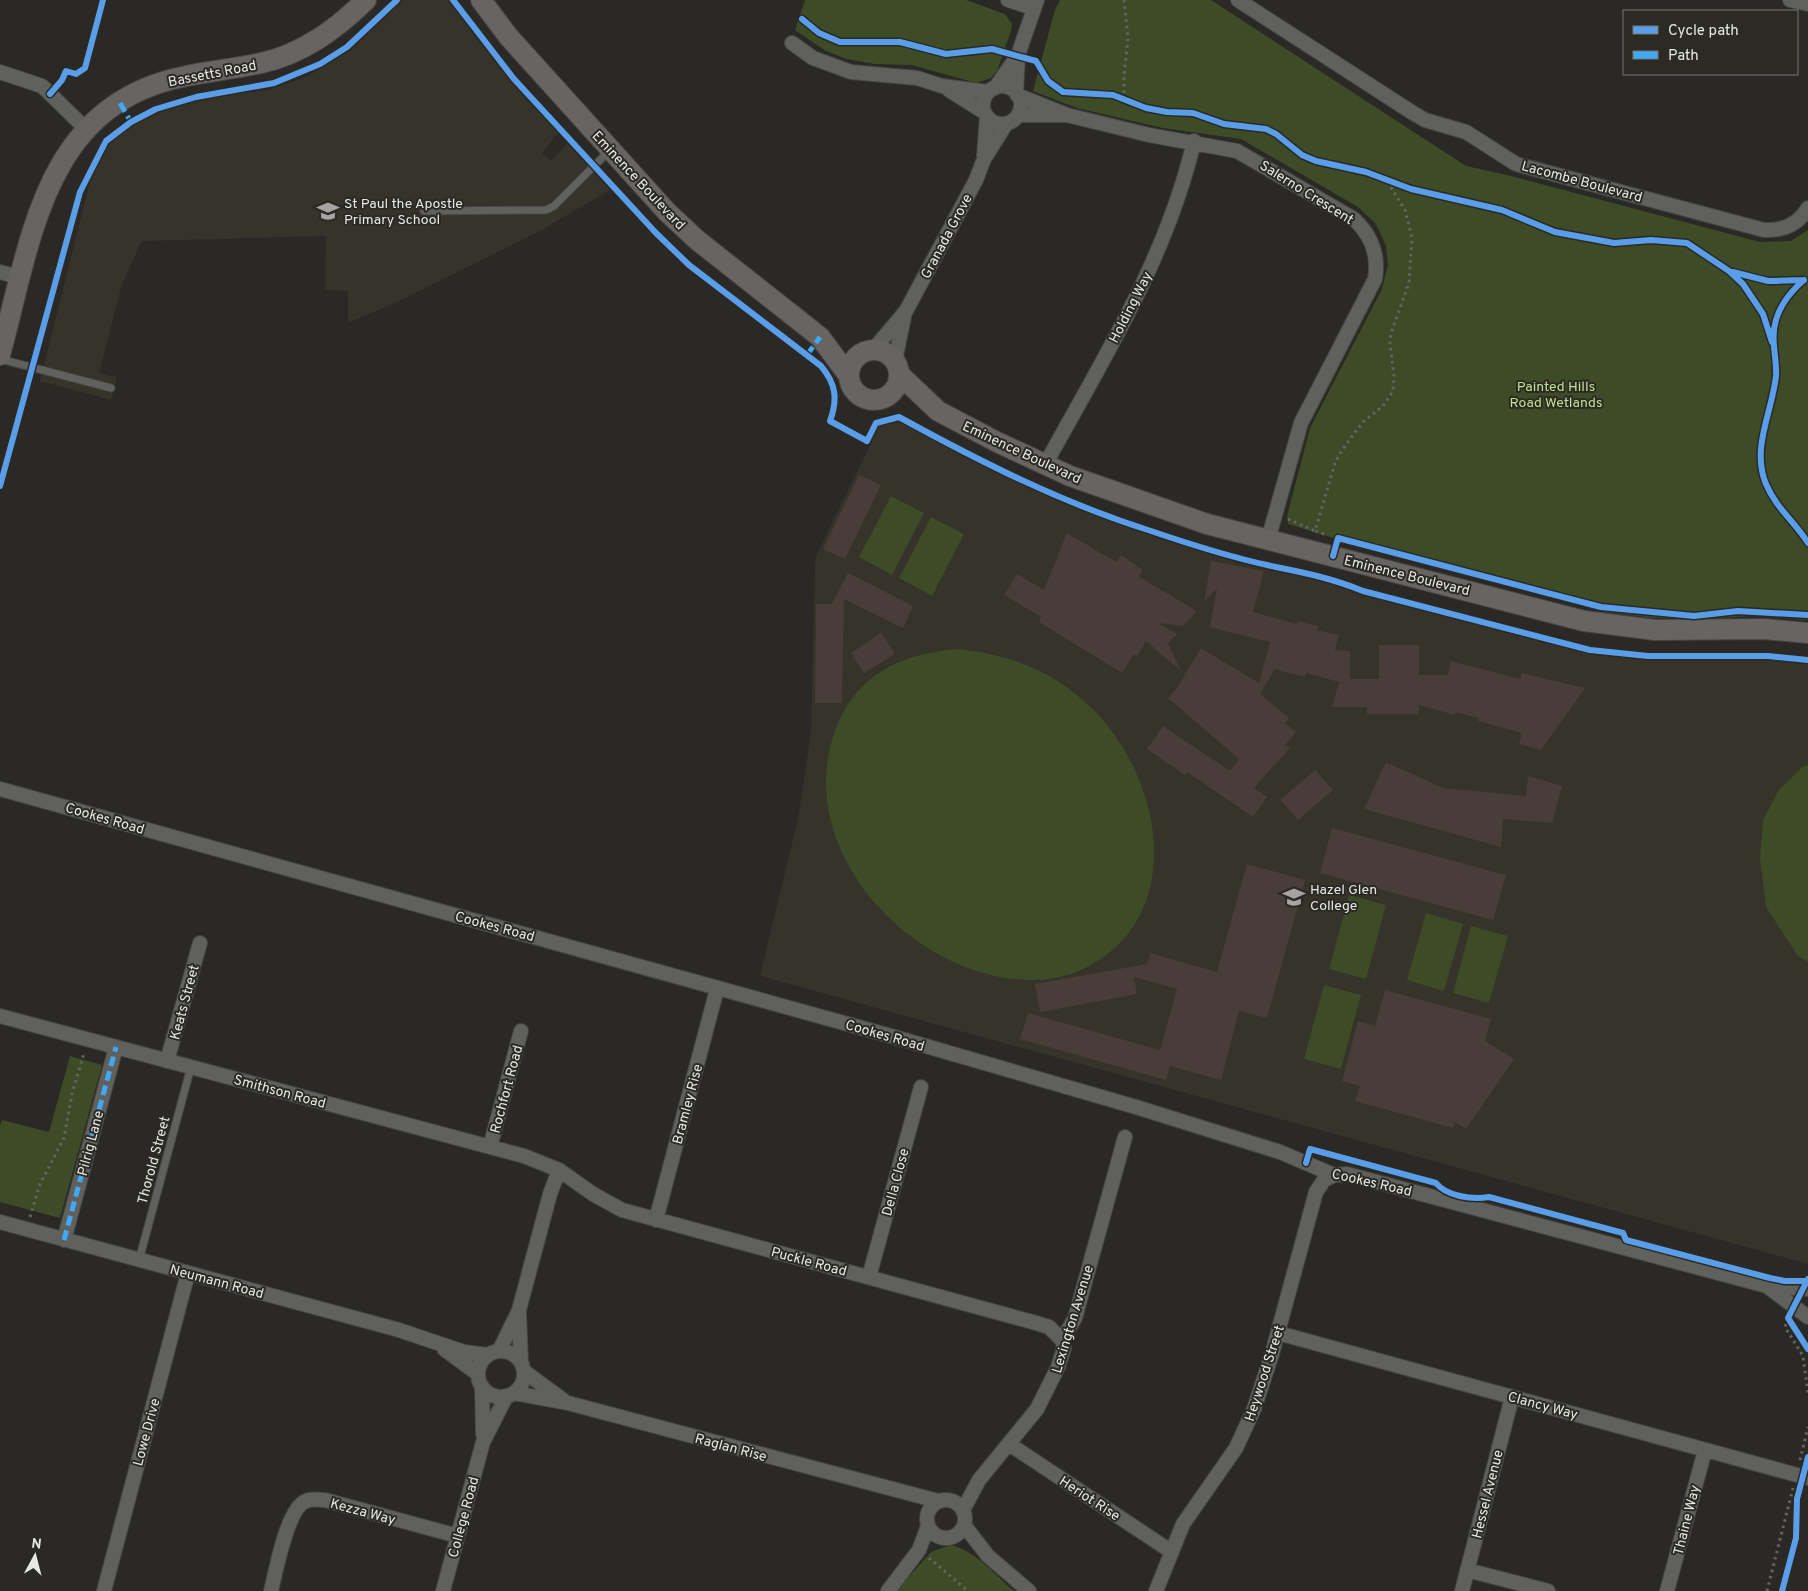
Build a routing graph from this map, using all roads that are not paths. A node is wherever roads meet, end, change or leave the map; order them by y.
1 (366, 0) edge
2 (481, 0) edge
3 (1008, 0) edge
4 (1238, 0) edge
5 (1790, 0) edge
6 (1035, 4) edge
7 (1808, 4) edge
8 (792, 44) dead end
9 (1018, 55) junction
10 (0, 72) edge
11 (942, 86) junction
12 (992, 90) junction
13 (1017, 94) junction
14 (986, 115) junction
15 (1018, 115) junction
16 (1067, 115) junction
17 (1006, 124) junction
18 (86, 129) junction
19 (1194, 141) junction
20 (610, 150) junction
21 (984, 159) junction
22 (1808, 208) edge
23 (424, 211) dead end
24 (0, 272) edge
25 (21, 278) junction
26 (906, 311) junction
27 (820, 337) junction
28 (867, 351) junction
29 (0, 357) edge
30 (897, 368) junction
31 (849, 376) junction
32 (111, 388) dead end
33 (884, 398) junction
34 (938, 411) junction
35 (1046, 465) junction
36 (1268, 540) junction
37 (1808, 633) edge
38 (0, 789) edge
39 (200, 943) dead end
40 (717, 989) junction
41 (0, 1016) edge
42 (521, 1031) dead end
43 (116, 1047) junction
44 (167, 1061) junction
45 (191, 1067) junction
46 (921, 1087) dead end
47 (1125, 1137) dead end
48 (490, 1147) junction
49 (559, 1170) junction
50 (1334, 1175) junction
51 (656, 1220) junction
52 (1, 1226) edge
53 (64, 1240) junction
54 (139, 1260) junction
55 (188, 1273) junction
56 (869, 1277) junction
57 (1767, 1286) junction
58 (1808, 1290) edge
59 (519, 1310) junction
60 (1808, 1317) edge
61 (1278, 1333) junction
62 (1062, 1340) junction
63 (433, 1342) junction
64 (493, 1353) junction
65 (523, 1367) junction
66 (480, 1380) junction
67 (510, 1395) junction
68 (1512, 1396) junction
69 (568, 1404) junction
70 (483, 1442) junction
71 (1009, 1444) junction
72 (1704, 1450) junction
73 (1802, 1476) edge
74 (978, 1480) junction
75 (893, 1491) junction
76 (944, 1501) junction
77 (963, 1510) junction
78 (927, 1521) junction
79 (964, 1525) junction
80 (458, 1536) junction
81 (946, 1538) junction
82 (919, 1550) junction
83 (1172, 1552) junction
84 (988, 1556) junction
85 (1468, 1570) junction
86 (104, 1591) edge
87 (271, 1591) edge
88 (443, 1591) edge
89 (888, 1591) edge
90 (1029, 1591) edge
91 (1156, 1591) edge
92 (1462, 1591) edge
93 (1548, 1591) edge
94 (1667, 1591) edge

1 - 18 street, Bassetts Road
2 - 20 street, Eminence Boulevard
3 - 6 street
4 - 22 street, Lacombe Boulevard
5 - 7 street
6 - 9 street
8 - 11 street
9 - 12 street
9 - 13 street
10 - 18 street
11 - 12 street
11 - 14 street
12 - 13 street
12 - 14 street
13 - 15 street
13 - 16 street, Salerno Crescent
14 - 17 street
14 - 21 street, Granada Grove
15 - 16 street, Salerno Crescent
15 - 17 street
16 - 19 street, Salerno Crescent
17 - 21 street, Granada Grove
18 - 25 street, Bassetts Road
19 - 35 street, Holding Way
19 - 36 street, Salerno Crescent
20 - 23 lane
20 - 27 street, Eminence Boulevard
21 - 26 street, Granada Grove
24 - 25 street
25 - 29 street, Bassetts Road
26 - 28 street, Granada Grove
26 - 30 street, Granada Grove
27 - 28 street, Eminence Boulevard
27 - 31 street, Eminence Boulevard
28 - 30 street
28 - 31 street
29 - 32 lane
30 - 33 street
30 - 34 street, Eminence Boulevard
31 - 33 street
33 - 34 street, Eminence Boulevard
34 - 35 street, Eminence Boulevard
35 - 36 street, Eminence Boulevard
36 - 37 street, Eminence Boulevard
38 - 40 street, Cookes Road
39 - 44 street, Keats Street
40 - 50 street, Cookes Road
40 - 51 street, Bramley Rise
41 - 43 street, Smithson Road
42 - 48 street, Rochfort Road
43 - 44 street, Smithson Road
43 - 53 street, Pilrig Lane
44 - 45 street, Smithson Road
45 - 48 street, Smithson Road
45 - 54 lane, Thorold Street
46 - 56 street, Della Close
47 - 62 street, Lexington Avenue
48 - 49 street, Smithson Road
49 - 51 street, Puckle Road
49 - 59 street
50 - 57 street, Cookes Road
50 - 61 street, Heywood Street
51 - 56 street, Puckle Road
52 - 53 street, Neumann Road
53 - 54 street, Neumann Road
54 - 55 street, Neumann Road
55 - 63 street, Neumann Road
55 - 86 street, Lowe Drive
56 - 62 street, Puckle Road
57 - 58 street, Cookes Road
57 - 60 street, Cookes Road
59 - 64 street
59 - 65 street
61 - 68 street, Clancy Way
61 - 83 street, Heywood Street
62 - 71 street, Lexington Avenue
63 - 64 street, Neumann Road
63 - 66 street, Neumann Road
64 - 65 street
64 - 66 street
65 - 67 street
65 - 69 street, Raglan Rise
66 - 67 street
66 - 70 street, College Road
67 - 69 street, Raglan Rise
67 - 70 street, College Road
68 - 72 street, Clancy Way
68 - 85 street, Hessel Avenue
69 - 75 street, Raglan Rise
70 - 80 street, College Road
71 - 74 street, Lexington Avenue
71 - 83 street, Heriot Rise
72 - 73 street, Clancy Way
72 - 94 street, Thaine Way
74 - 76 street, Lexington Avenue
74 - 77 street, Lexington Avenue
75 - 76 street, Raglan Rise
75 - 78 street, Raglan Rise
76 - 77 street
76 - 78 street
77 - 79 street
78 - 81 street
78 - 82 street
79 - 81 street
79 - 84 street
80 - 87 street, Kezza Way
80 - 88 street, College Road
81 - 82 street
81 - 84 street
82 - 89 street
83 - 91 street, Heywood Street
84 - 90 street
85 - 92 street, Hessel Avenue
85 - 93 street

